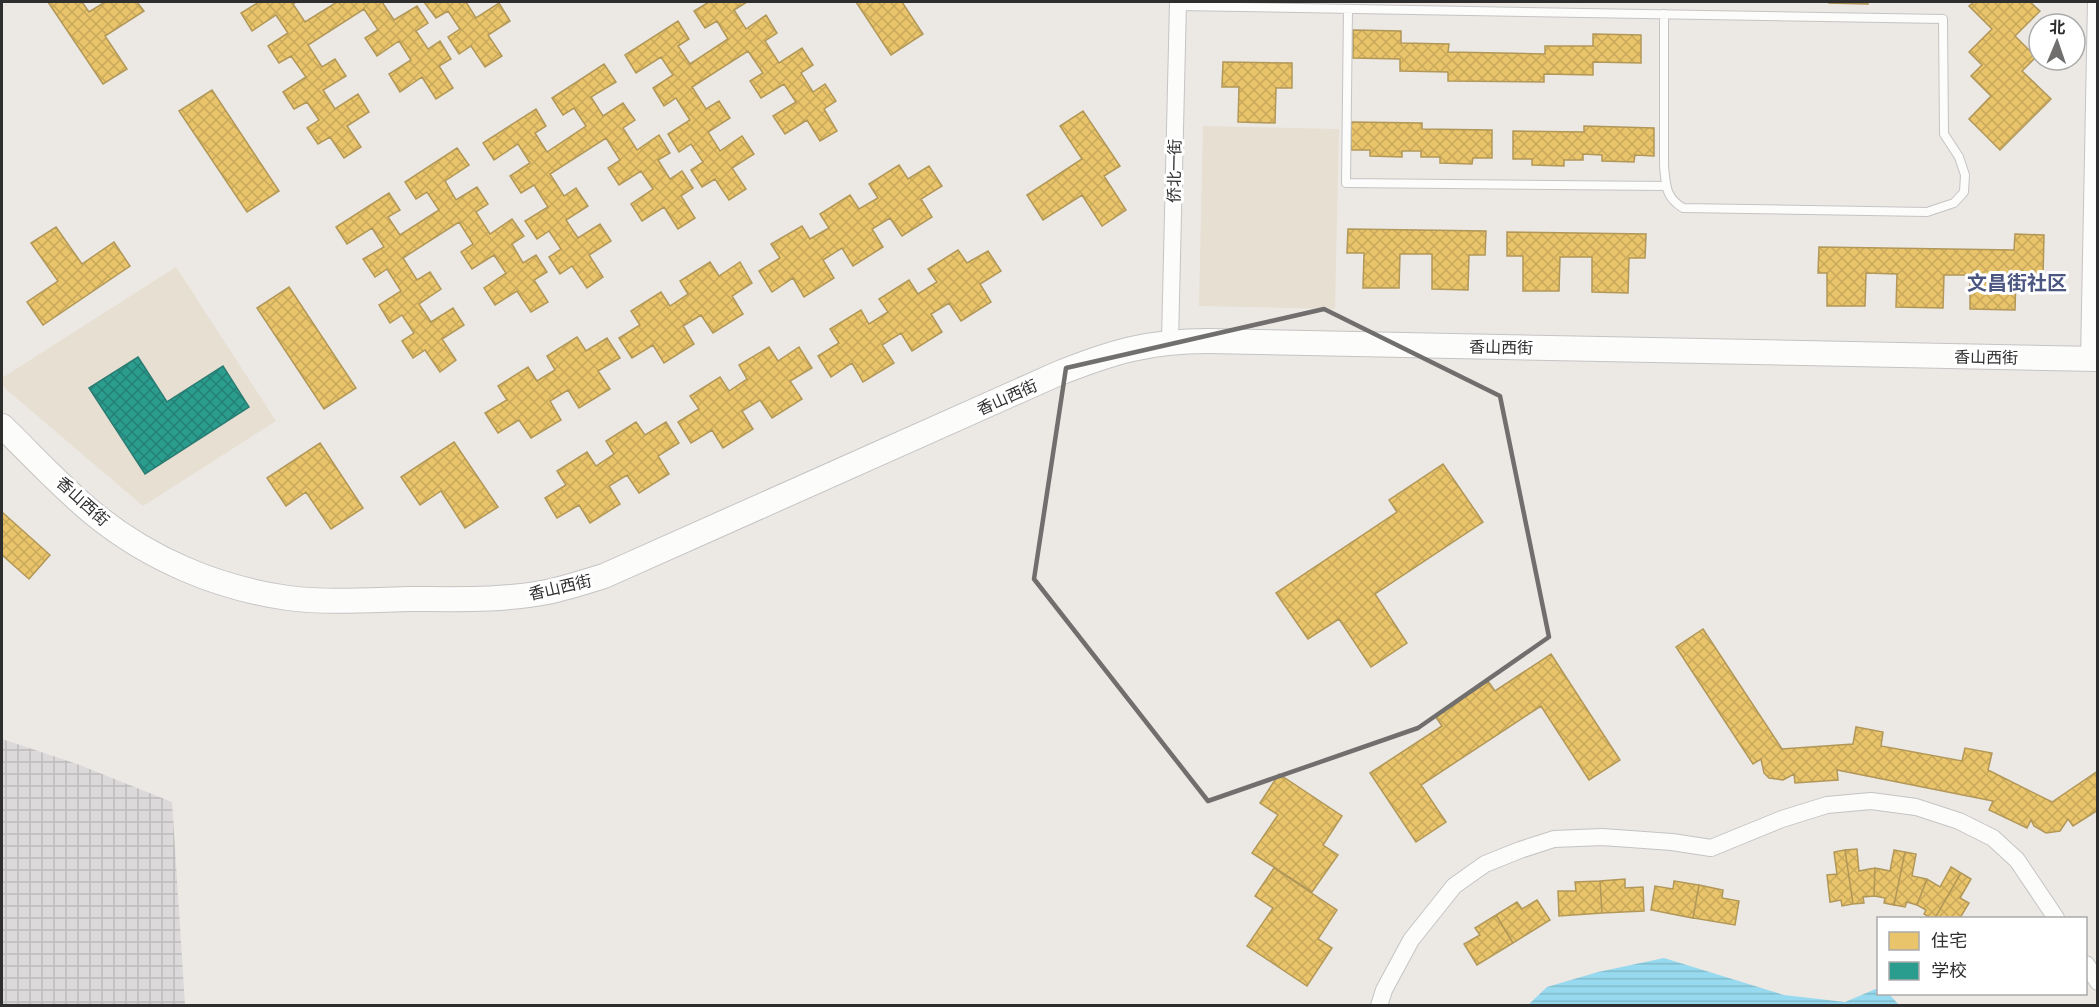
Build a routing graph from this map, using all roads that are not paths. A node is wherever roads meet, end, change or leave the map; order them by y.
1 (2096, 2) edge
2 (1178, 4) edge
3 (1348, 9) junction
4 (1664, 15) junction
5 (1666, 186) junction
6 (1170, 341) junction
7 (2093, 359) edge
8 (2, 426) edge
9 (2055, 917) edge
10 (2087, 967) edge
11 (2097, 982) edge
12 (1379, 1005) edge

1 - 7 street
2 - 3 lane
2 - 6 street, 侨北一街
3 - 4 lane
3 - 5 lane
4 - 5 lane
4 - 5 lane
6 - 7 street, 香山西街
6 - 8 street, 香山西街
9 - 12 street
10 - 11 street

